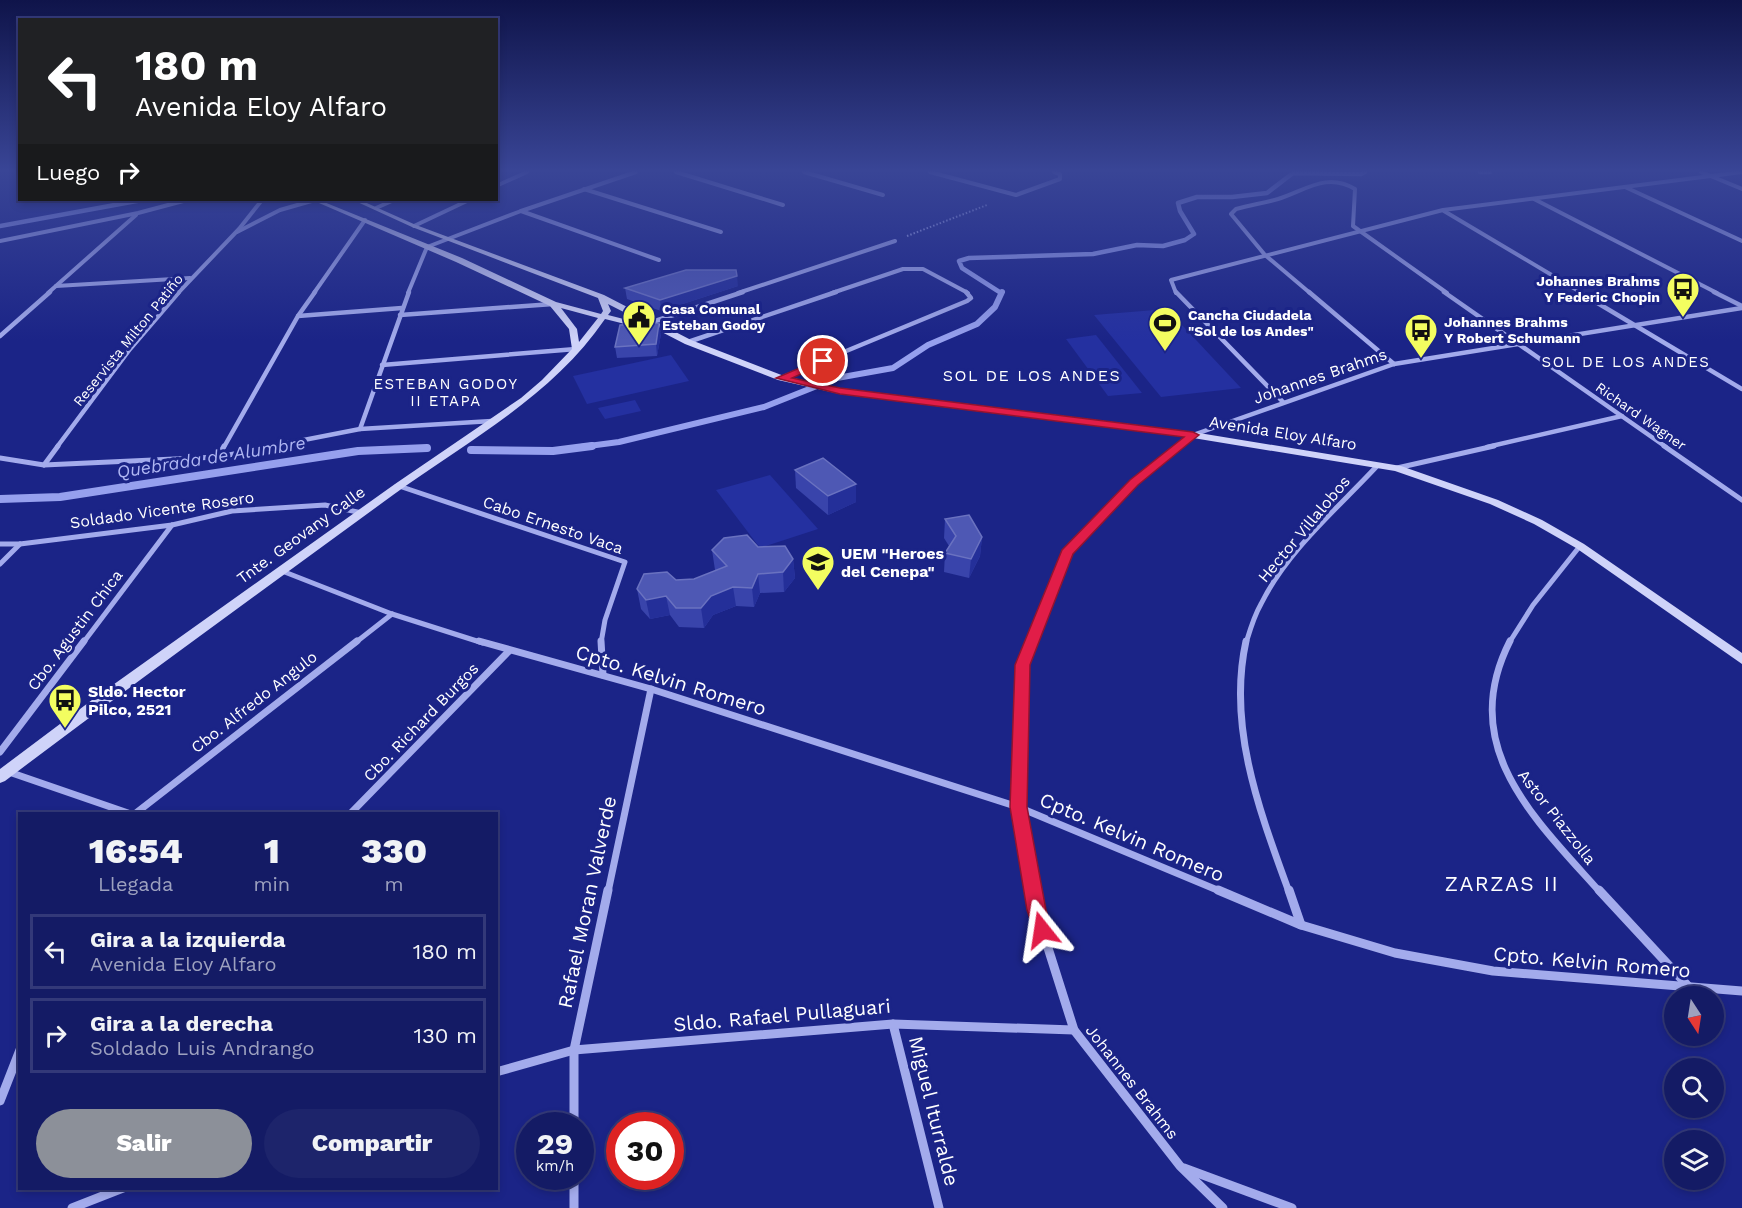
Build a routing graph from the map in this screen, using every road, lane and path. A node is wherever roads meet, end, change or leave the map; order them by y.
1 (62, 228) edge
2 (121, 228) edge
3 (239, 228) edge
4 (245, 228) edge
5 (359, 228) edge
6 (384, 228) edge
7 (422, 228) edge
8 (474, 228) edge
9 (570, 228) edge
10 (709, 228) edge
11 (926, 228) edge
12 (1243, 228) edge
13 (1355, 228) edge
14 (1373, 228) edge
15 (1473, 228) edge
16 (1592, 228) edge
17 (1714, 228) edge
18 (721, 232) dead end
19 (1359, 232) junction
20 (234, 234) junction
21 (450, 237) junction
22 (0, 241) edge
23 (895, 241) joint
24 (1742, 241) edge
25 (427, 248) junction
26 (1265, 255) junction
27 (659, 260) dead end
28 (190, 278) junction
29 (56, 286) junction
30 (601, 297) junction
31 (553, 304) junction
32 (1742, 307) edge
33 (402, 308) junction
34 (400, 315) junction
35 (298, 316) junction
36 (604, 318) junction
37 (651, 322) junction
38 (640, 326) junction
39 (1637, 327) junction
40 (671, 333) junction
41 (0, 336) edge
42 (688, 342) junction
43 (1520, 344) junction
44 (576, 348) junction
45 (1394, 363) junction
46 (382, 365) junction
47 (781, 378) junction
48 (1742, 389) edge
49 (1283, 402) junction
50 (1622, 416) junction
51 (492, 421) junction
52 (360, 429) junction
53 (1193, 435) junction
54 (218, 457) junction
55 (0, 458) edge
56 (44, 465) junction
57 (1377, 466) junction
58 (1397, 468) junction
59 (399, 486) junction
60 (1742, 500) edge
61 (363, 513) junction
62 (172, 525) junction
63 (0, 544) edge
64 (20, 544) junction
65 (1580, 546) junction
66 (0, 564) edge
67 (282, 571) junction
68 (392, 614) junction
69 (509, 651) junction
70 (1742, 659) edge
71 (603, 675) junction
72 (651, 689) junction
73 (0, 752) edge
74 (5, 774) edge
75 (1018, 807) junction
76 (112, 810) edge
77 (137, 812) edge
78 (352, 812) edge
79 (1301, 926) junction
80 (1689, 986) joint
81 (1724, 989) edge
82 (1742, 991) edge
83 (893, 1024) junction
84 (1074, 1030) junction
85 (574, 1050) junction
86 (18, 1055) edge
87 (498, 1071) edge
88 (0, 1101) edge
89 (574, 1112) edge
90 (1180, 1166) junction
91 (118, 1190) edge
92 (574, 1190) edge
93 (72, 1208) edge
94 (574, 1208) edge
95 (939, 1208) edge
96 (1223, 1208) edge
97 (1292, 1208) edge

1 - 22 street
2 - 29 street
3 - 20 street, Reservista Milton Patiño
4 - 20 street, Reservista Milton Patiño
5 - 35 street
6 - 25 street, Avenida Eloy Alfaro
7 - 21 street, Avenida Eloy Alfaro
8 - 21 street
9 - 27 street
10 - 18 street
11 - 23 path
12 - 26 street
13 - 19 street
14 - 19 street
15 - 39 street
16 - 32 street
17 - 24 street
19 - 26 street
19 - 43 street, Richard Wagner
20 - 28 street, Reservista Milton Patiño
21 - 25 street
21 - 30 street, Avenida Eloy Alfaro
23 - 37 street
25 - 31 street, Avenida Eloy Alfaro
25 - 33 street
26 - 45 street
26 - 49 street
28 - 29 street
28 - 56 street, Reservista Milton Patiño
29 - 41 street
30 - 36 street
30 - 37 street, Avenida Eloy Alfaro
31 - 34 street
31 - 36 street, Avenida Eloy Alfaro
31 - 44 street
32 - 39 street, Johannes Brahms
33 - 34 street
33 - 35 street
34 - 46 street
35 - 54 street
36 - 38 street, Avenida Eloy Alfaro
36 - 44 street, Tnte. Geovany Calle
37 - 38 street
37 - 40 street, Avenida Eloy Alfaro
38 - 40 street, Avenida Eloy Alfaro
39 - 43 street, Johannes Brahms
39 - 48 street
40 - 42 street, Avenida Eloy Alfaro
42 - 47 street, Avenida Eloy Alfaro
42 - 47 street
43 - 45 street, Johannes Brahms
43 - 50 street, Richard Wagner
44 - 46 street
44 - 51 street, Tnte. Geovany Calle
45 - 49 street, Johannes Brahms
46 - 52 street
47 - 53 street, Avenida Eloy Alfaro
49 - 53 street, Johannes Brahms
50 - 58 street
50 - 60 street, Richard Wagner
51 - 52 street
51 - 59 street, Tnte. Geovany Calle
52 - 54 street
53 - 57 street, Avenida Eloy Alfaro
53 - 75 street, Johannes Brahms
54 - 56 street
55 - 56 street
57 - 58 street, Avenida Eloy Alfaro
57 - 79 street, Hector Villalobos
58 - 65 street, Avenida Eloy Alfaro
59 - 61 street, Tnte. Geovany Calle
59 - 71 street, Cabo Ernesto Vaca
61 - 62 street, Soldado Vicente Rosero
61 - 67 street, Tnte. Geovany Calle
62 - 64 street, Soldado Vicente Rosero
62 - 73 street, Cbo. Agustin Chica
63 - 64 street, Soldado Vicente Rosero
64 - 66 street
65 - 70 street, Avenida Eloy Alfaro
65 - 80 street, Astor Piazzolla
67 - 68 street, Cpto. Kelvin Romero
67 - 74 street, Tnte. Geovany Calle
68 - 69 street, Cpto. Kelvin Romero
68 - 77 street, Cbo. Alfredo Angulo
69 - 71 street, Cpto. Kelvin Romero
69 - 78 street, Cbo. Richard Burgos
71 - 72 street, Cpto. Kelvin Romero
72 - 75 street, Cpto. Kelvin Romero
72 - 85 street, Rafael Moran Valverde
74 - 76 street
75 - 79 street, Cpto. Kelvin Romero
75 - 84 street, Johannes Brahms
79 - 80 street, Cpto. Kelvin Romero
81 - 82 street, Cpto. Kelvin Romero
83 - 84 street, Sldo. Rafael Pullaguari
83 - 85 street, Sldo. Rafael Pullaguari
83 - 95 street, Miguel Iturralde
84 - 90 street, Johannes Brahms
85 - 87 street, Sldo. Rafael Pullaguari
85 - 89 street, Rafael Moran Valverde
86 - 88 street
90 - 96 street, Johannes Brahms
90 - 97 street
91 - 93 street
92 - 94 street

